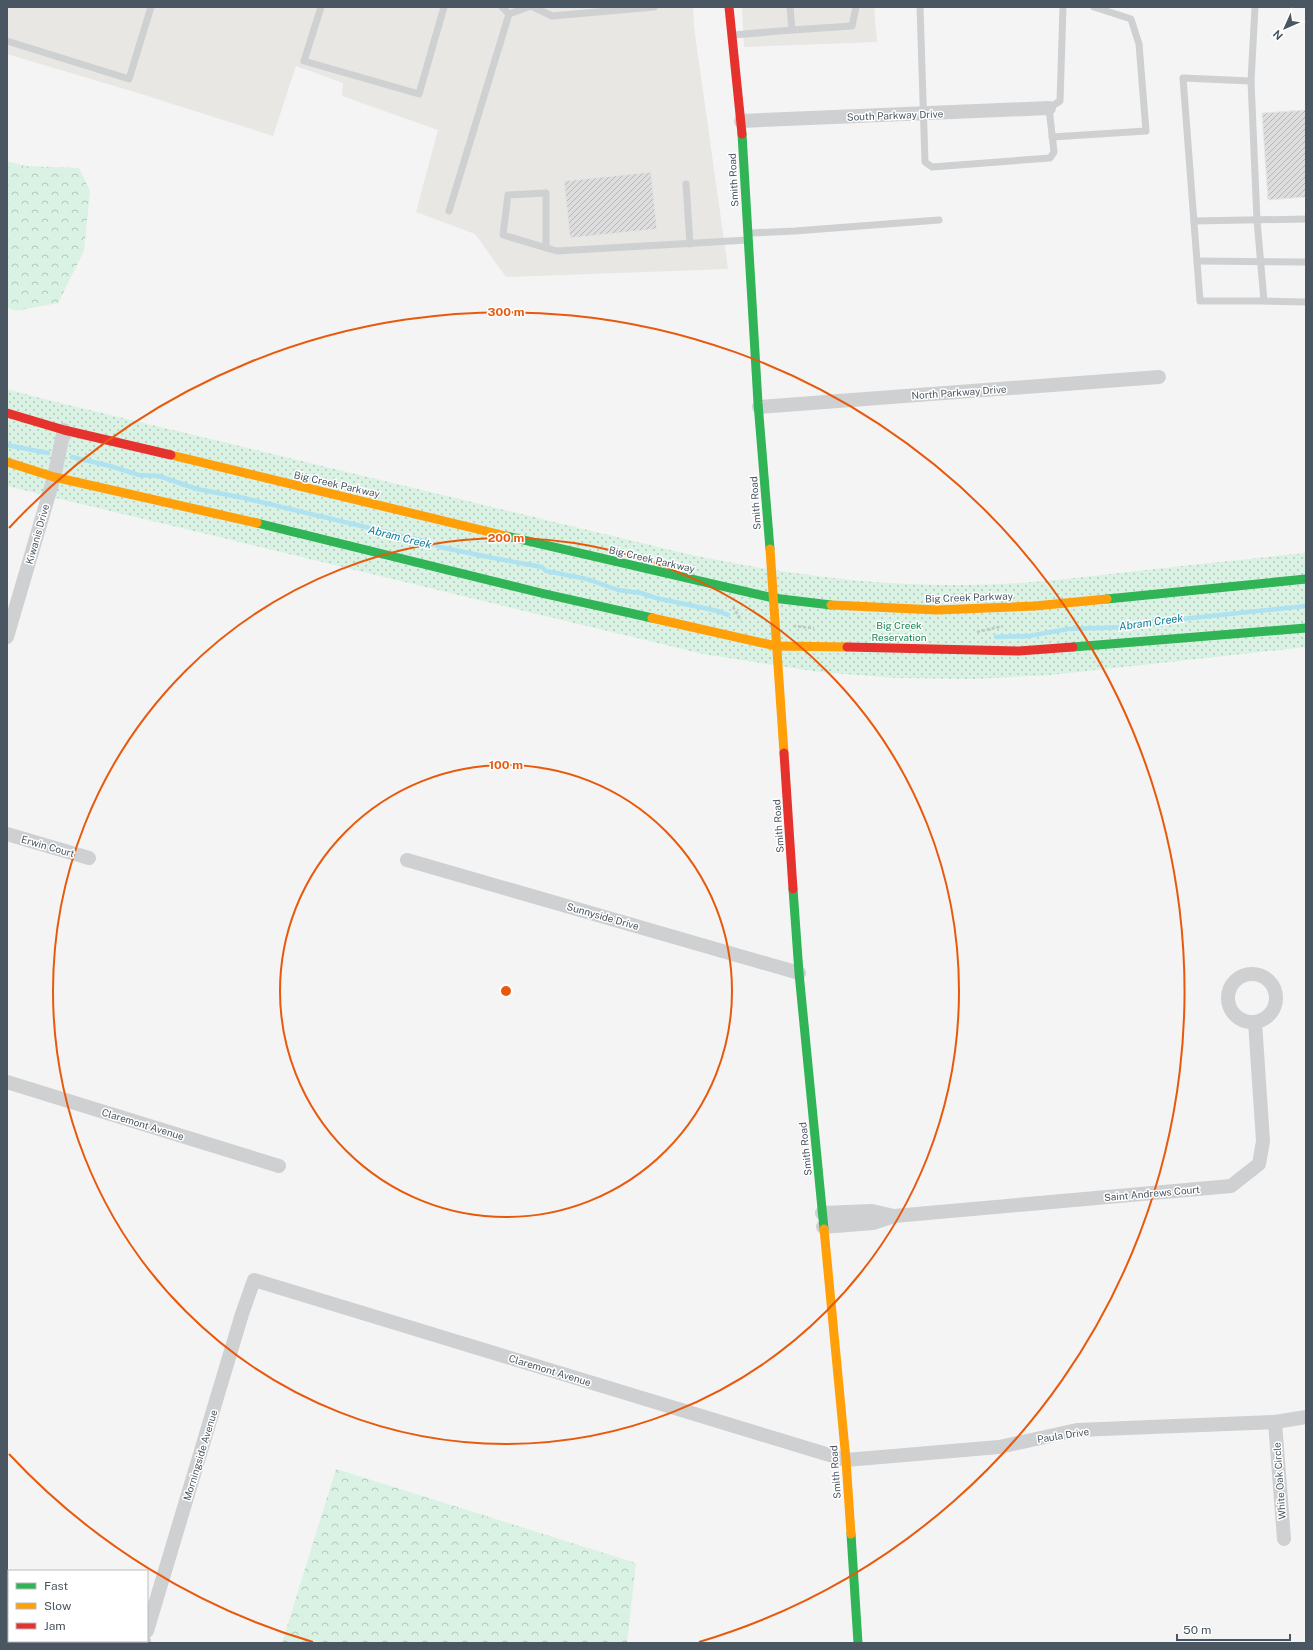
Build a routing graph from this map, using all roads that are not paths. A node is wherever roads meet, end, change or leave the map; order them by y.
1 (151, 7) edge
2 (321, 7) edge
3 (444, 7) edge
4 (502, 7) edge
5 (528, 7) edge
6 (533, 7) edge
7 (654, 7) edge
8 (729, 7) edge
9 (790, 7) edge
10 (856, 7) edge
11 (920, 7) edge
12 (1063, 7) edge
13 (1094, 7) edge
14 (1255, 7) edge
15 (509, 14) junction
16 (792, 30) junction
17 (731, 35) junction
18 (7, 41) edge
19 (1251, 80) junction
20 (1049, 108) junction
21 (924, 114) junction
22 (741, 121) junction
23 (1052, 138) junction
24 (686, 184) dead end
25 (449, 211) dead end
26 (1306, 219) edge
27 (939, 220) dead end
28 (1258, 220) junction
29 (1194, 221) junction
30 (748, 237) junction
31 (690, 244) junction
32 (546, 248) junction
33 (1197, 261) junction
34 (1261, 262) junction
35 (1306, 262) edge
36 (1264, 301) junction
37 (1306, 302) edge
38 (1159, 376) dead end
39 (759, 407) junction
40 (7, 413) edge
41 (64, 430) junction
42 (7, 462) edge
43 (54, 477) junction
44 (1306, 579) edge
45 (773, 598) junction
46 (1306, 628) edge
47 (7, 637) edge
48 (776, 646) junction
49 (7, 834) edge
50 (89, 858) dead end
51 (406, 860) dead end
52 (799, 973) junction
53 (1256, 1022) dead end
54 (7, 1082) edge
55 (279, 1166) dead end
56 (823, 1220) junction
57 (254, 1280) joint
58 (1306, 1417) edge
59 (1275, 1422) junction
60 (846, 1460) junction
61 (1284, 1539) dead end
62 (148, 1628) edge
63 (858, 1643) edge

1 - 18 lane
2 - 3 lane
4 - 15 lane
5 - 15 lane
6 - 7 lane
8 - 17 street, Smith Road
9 - 16 lane
10 - 16 lane
11 - 21 lane
12 - 20 lane
13 - 23 lane
14 - 19 lane
15 - 25 lane
16 - 17 lane
17 - 22 street, Smith Road
19 - 28 lane
19 - 29 lane
20 - 21 street, South Parkway Drive
20 - 23 lane
21 - 22 street, South Parkway Drive
21 - 23 lane
22 - 30 street, Smith Road
24 - 31 lane
26 - 28 lane
27 - 30 lane
28 - 29 lane
28 - 34 lane
29 - 33 lane
30 - 31 lane
30 - 39 street, Smith Road
31 - 32 lane
32 - 32 lane
33 - 34 lane
33 - 36 lane
34 - 35 lane
34 - 36 lane
36 - 37 lane
38 - 39 street, North Parkway Drive
39 - 45 street, Smith Road
40 - 41 street, Big Creek Parkway
41 - 43 street, Kiwanis Drive
41 - 45 street, Big Creek Parkway
42 - 43 street
43 - 47 street, Kiwanis Drive
43 - 48 street
44 - 45 street, Big Creek Parkway
45 - 48 street, Smith Road
46 - 48 street
48 - 52 street, Smith Road
49 - 50 street, Erwin Court
51 - 52 street, Sunnyside Drive
52 - 56 street, Smith Road
53 - 56 street, Saint Andrews Court
54 - 55 street, Claremont Avenue
56 - 60 street, Smith Road
57 - 60 street, Claremont Avenue
57 - 62 street, Morningside Avenue
58 - 59 street, Paula Drive
59 - 60 street, Paula Drive
59 - 61 street, White Oak Circle
60 - 63 street, Smith Road

